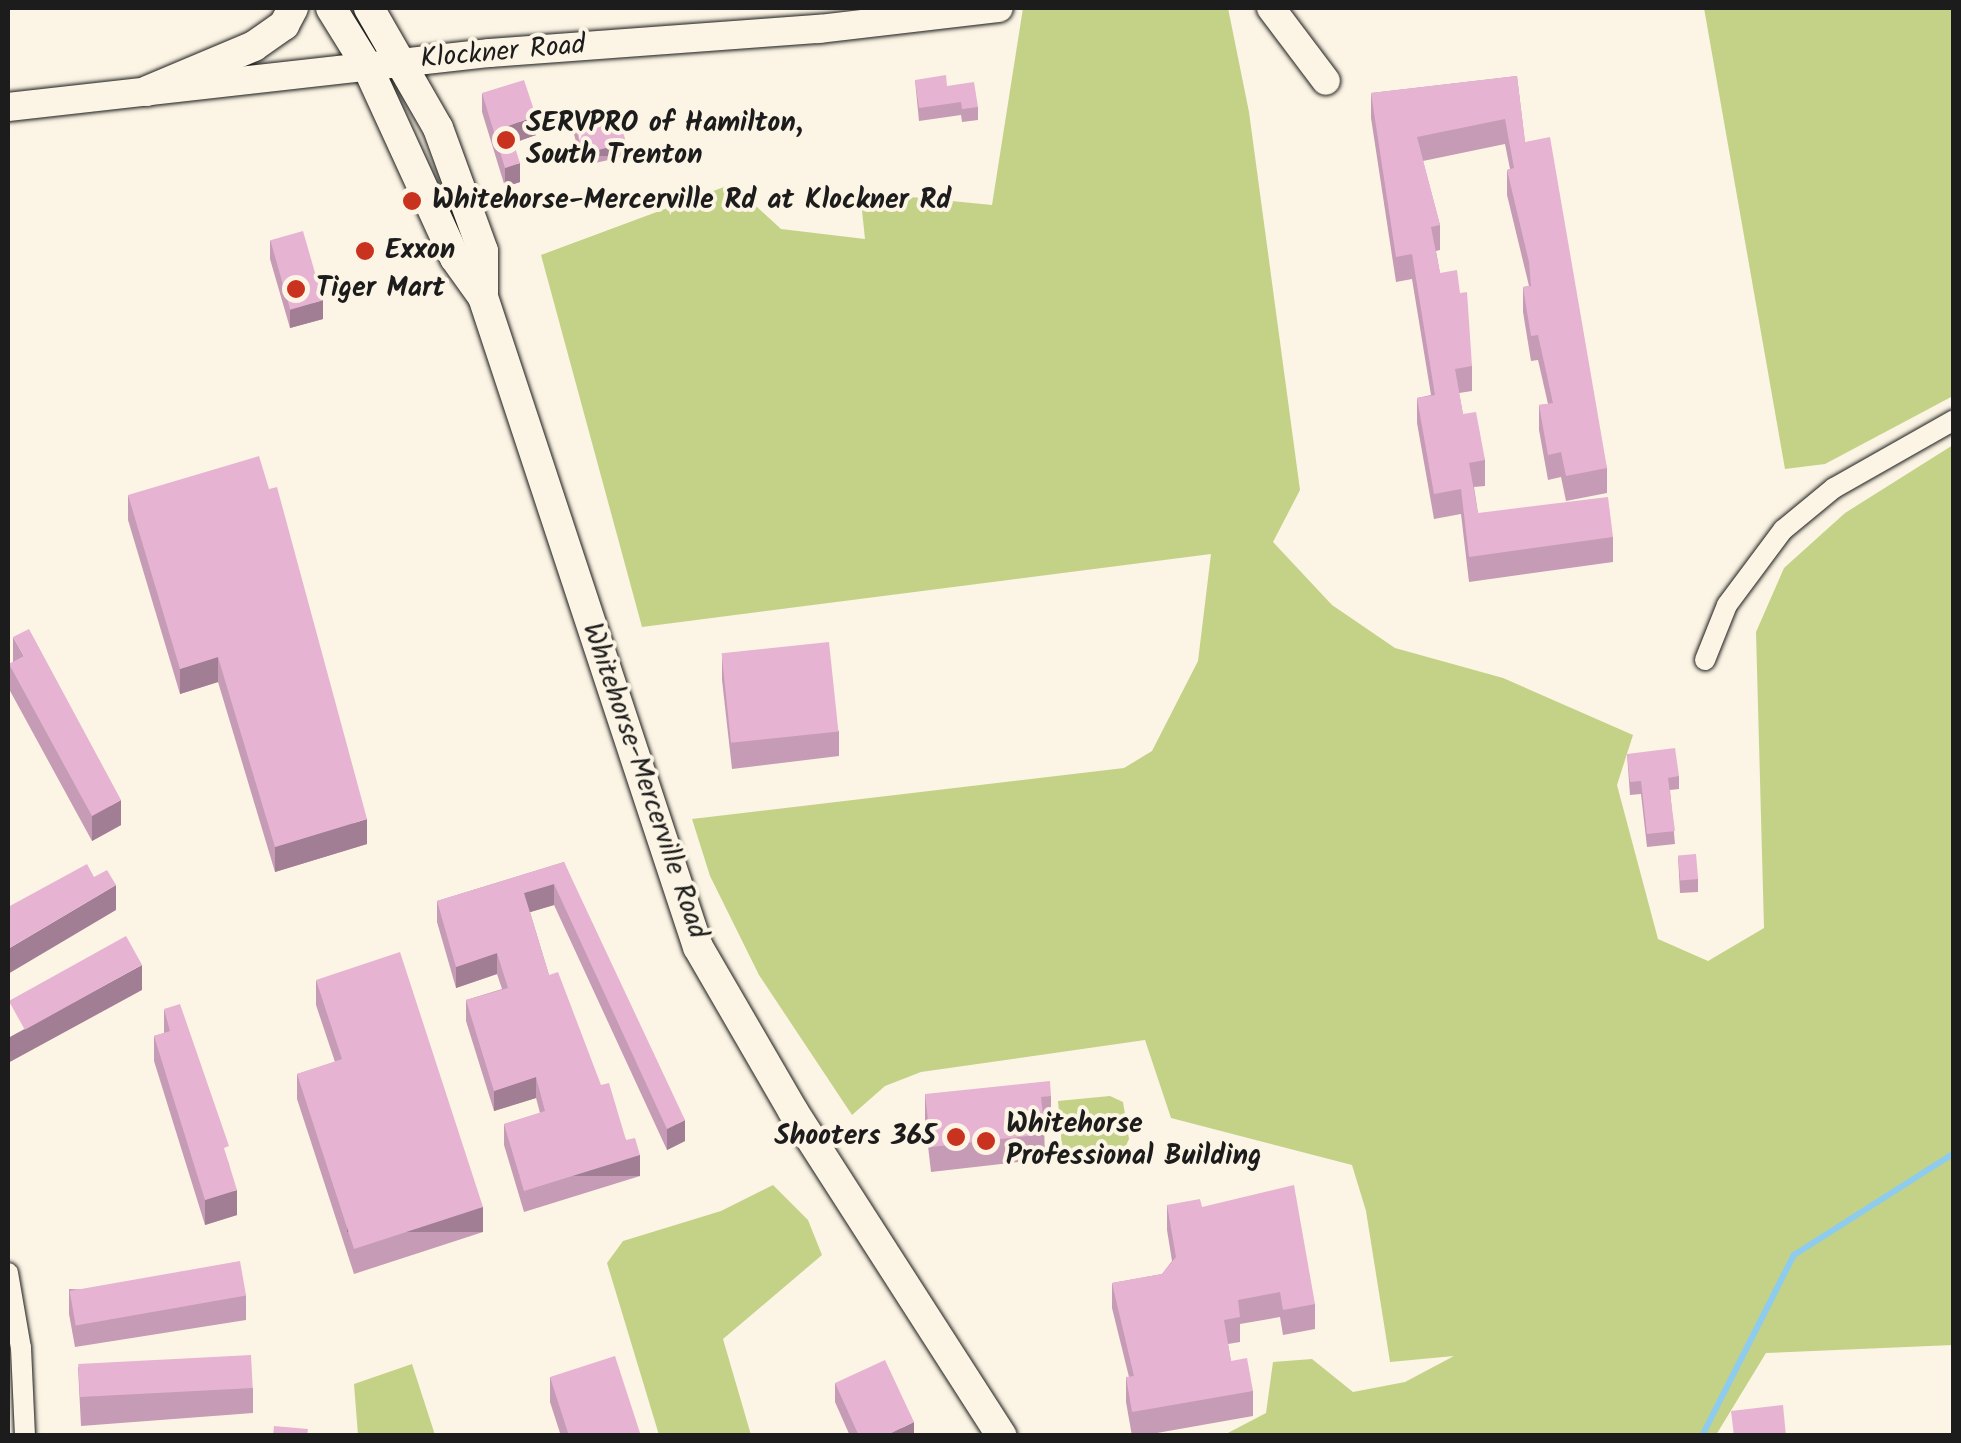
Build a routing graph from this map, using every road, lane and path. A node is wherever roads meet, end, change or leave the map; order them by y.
1 (293, 8) edge
2 (331, 8) edge
3 (369, 8) edge
4 (999, 8) edge
5 (1271, 8) edge
6 (404, 62) junction
7 (367, 66) junction
8 (1326, 81) dead end
9 (147, 91) junction
10 (8, 107) edge
11 (483, 297) junction
12 (1954, 420) edge
13 (1706, 660) dead end
14 (8, 1273) edge
15 (25, 1436) edge
16 (1002, 1436) edge

1 - 9 main road
2 - 7 main road, Whitehorse-Mercerville Road
3 - 6 main road, Whitehorse-Mercerville Road
4 - 6 main road, Klockner Road
5 - 8 main road
6 - 7 main road, Klockner Road
6 - 11 main road, Whitehorse-Mercerville Road
7 - 9 main road, Klockner Road
7 - 11 main road, Whitehorse-Mercerville Road
9 - 10 main road, Klockner Road
11 - 16 main road, Whitehorse-Mercerville Road
12 - 13 street
14 - 15 street

